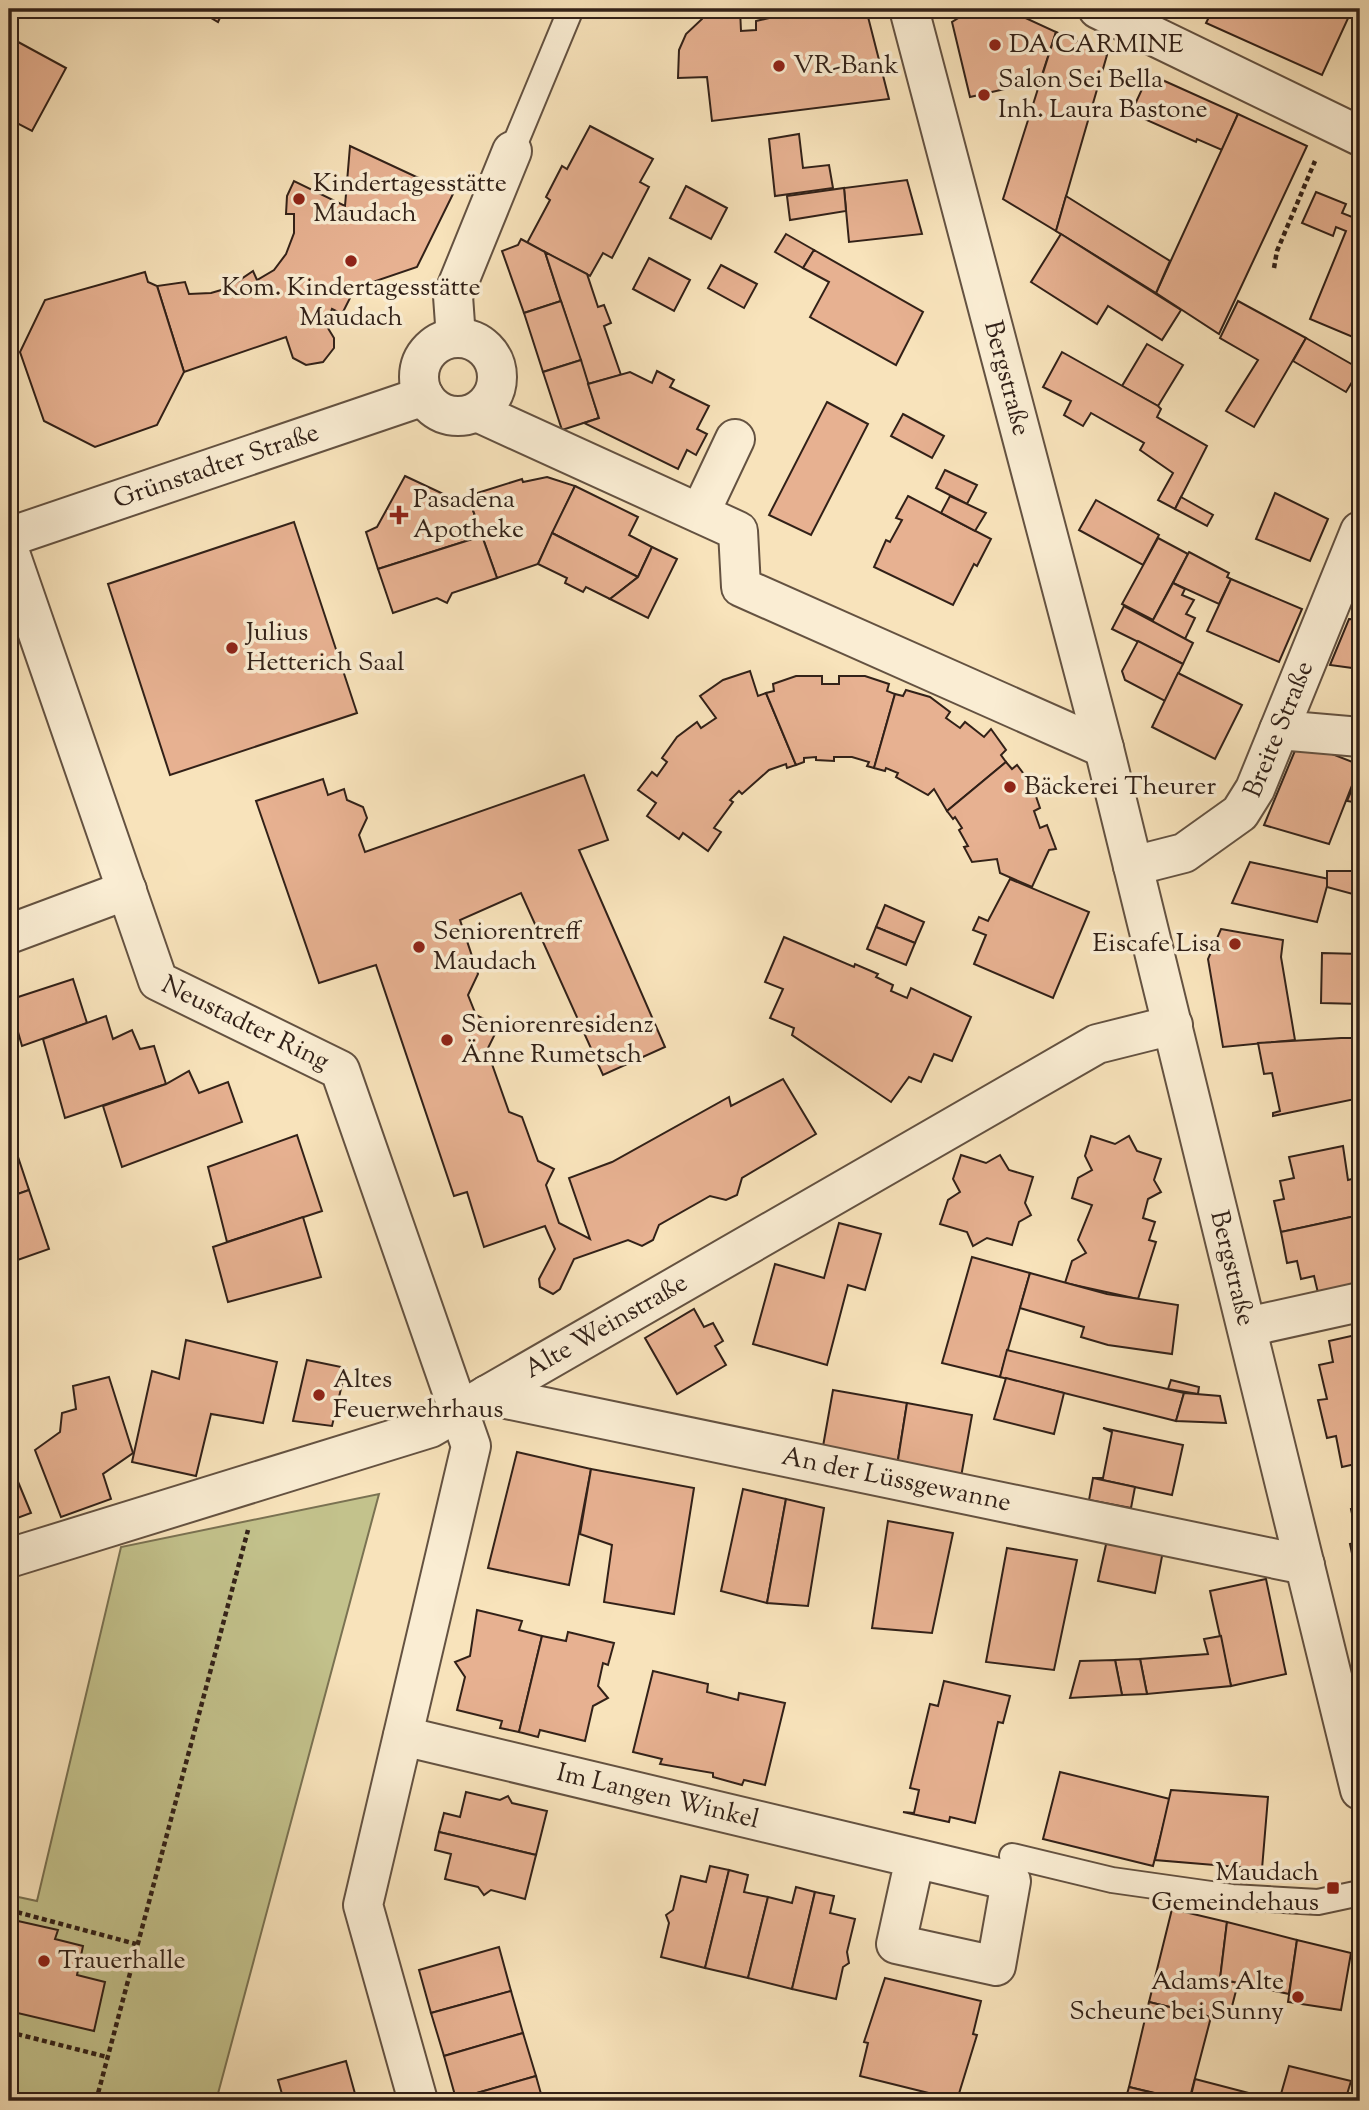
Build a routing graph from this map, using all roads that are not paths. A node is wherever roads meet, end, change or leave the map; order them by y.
1 (571, 9) edge
2 (909, 9) edge
3 (1098, 9) edge
4 (1360, 136) edge
5 (512, 151) joint
6 (456, 338) junction
7 (424, 396) junction
8 (477, 412) junction
9 (735, 439) dead end
10 (700, 513) junction
11 (1360, 531) edge
12 (9, 537) edge
13 (9, 550) edge
14 (1279, 730) junction
15 (1360, 737) edge
16 (1104, 748) junction
17 (1133, 866) junction
18 (127, 890) junction
19 (9, 934) edge
20 (1173, 1025) junction
21 (1360, 1302) edge
22 (1247, 1327) junction
23 (473, 1404) junction
24 (9, 1558) edge
25 (1305, 1565) junction
26 (403, 1736) junction
27 (1359, 1778) edge
28 (1012, 1856) dead end
29 (915, 1858) dead end
30 (1360, 1893) edge
31 (418, 2101) edge

1 - 5 lane
2 - 16 street, Bergstraße
3 - 4 street
5 - 6 street
6 - 7 street
6 - 8 street
7 - 8 street
7 - 12 street, Grünstadter Straße
8 - 10 street
9 - 10 street
10 - 16 street
11 - 14 street, Breite Straße
13 - 18 street, Neustadter Ring
14 - 15 street
14 - 17 street, Breite Straße
16 - 17 street, Bergstraße
17 - 20 street, Bergstraße
18 - 19 street
18 - 23 street, Neustadter Ring
20 - 22 street, Bergstraße
20 - 23 street, Alte Weinstraße
21 - 22 street
22 - 25 street, Bergstraße
23 - 24 street, Alte Weinstraße
23 - 25 street, An der Lüssgewanne
23 - 26 street
25 - 27 street, Bergstraße
26 - 29 street, Im Langen Winkel
26 - 31 street
28 - 30 lane

